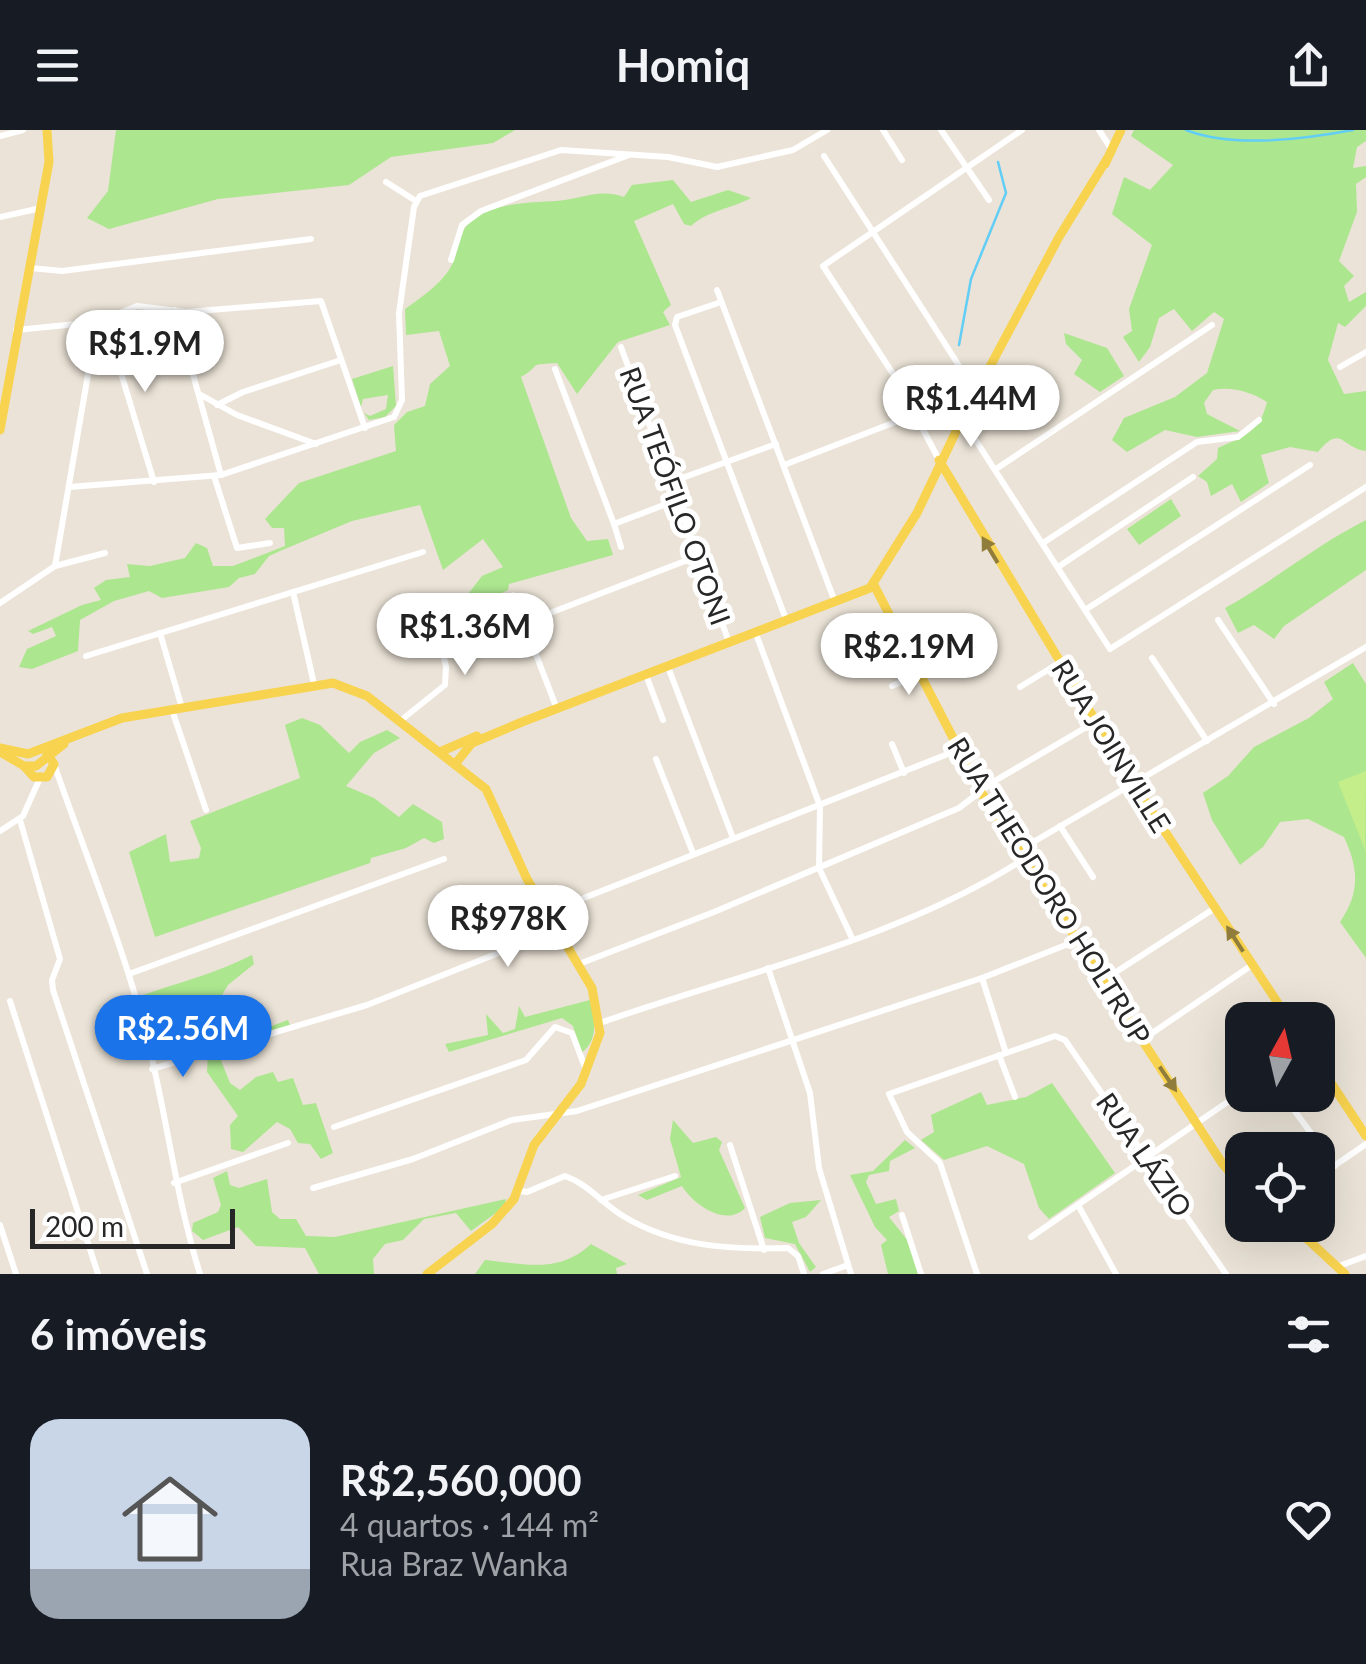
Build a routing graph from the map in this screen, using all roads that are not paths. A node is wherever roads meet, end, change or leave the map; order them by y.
1 (23, 130) edge
2 (47, 130) edge
3 (827, 130) edge
4 (883, 130) edge
5 (940, 130) edge
6 (1022, 130) edge
7 (1099, 130) edge
8 (1121, 130) edge
9 (0, 136) edge
10 (630, 154) junction
11 (1110, 155) junction
12 (824, 156) dead end
13 (902, 160) dead end
14 (967, 168) junction
15 (386, 182) dead end
16 (990, 200) dead end
17 (416, 201) junction
18 (40, 208) junction
19 (0, 217) edge
20 (874, 230) junction
21 (311, 239) dead end
22 (451, 260) dead end
23 (28, 268) junction
24 (717, 290) dead end
25 (722, 302) junction
26 (175, 310) junction
27 (100, 320) junction
28 (1212, 326) dead end
29 (16, 330) junction
30 (622, 347) dead end
31 (1366, 352) edge
32 (340, 360) junction
33 (1340, 366) dead end
34 (556, 369) dead end
35 (977, 394) junction
36 (200, 395) junction
37 (217, 405) junction
38 (916, 414) junction
39 (962, 419) junction
40 (1259, 420) dead end
41 (365, 428) junction
42 (0, 430) edge
43 (316, 444) junction
44 (776, 444) junction
45 (726, 462) junction
46 (940, 463) junction
47 (1310, 464) dead end
48 (784, 465) junction
49 (996, 469) junction
50 (217, 475) junction
51 (1193, 477) dead end
52 (154, 482) junction
53 (670, 482) junction
54 (70, 487) junction
55 (1366, 487) edge
56 (677, 500) junction
57 (614, 524) junction
58 (270, 542) dead end
59 (1042, 543) junction
60 (621, 547) dead end
61 (424, 552) dead end
62 (105, 553) dead end
63 (698, 556) junction
64 (55, 566) junction
65 (1058, 567) junction
66 (874, 584) junction
67 (293, 592) junction
68 (513, 595) dead end
69 (458, 601) dead end
70 (0, 603) edge
71 (836, 604) junction
72 (1086, 610) junction
73 (519, 611) junction
74 (1218, 620) dead end
75 (488, 622) dead end
76 (787, 622) junction
77 (524, 623) junction
78 (160, 633) junction
79 (756, 634) junction
80 (730, 644) junction
81 (1366, 647) edge
82 (86, 656) dead end
83 (1152, 658) dead end
84 (1059, 663) junction
85 (668, 667) junction
86 (918, 674) junction
87 (646, 675) junction
88 (314, 684) junction
89 (892, 686) dead end
90 (1020, 686) dead end
91 (1274, 704) junction
92 (177, 709) junction
93 (556, 709) junction
94 (663, 720) dead end
95 (400, 721) junction
96 (522, 722) junction
97 (1095, 722) junction
98 (67, 740) junction
99 (1207, 740) junction
100 (892, 744) dead end
101 (0, 749) edge
102 (41, 750) junction
103 (958, 750) junction
104 (442, 751) junction
105 (28, 754) junction
106 (656, 759) dead end
107 (53, 761) junction
108 (456, 763) junction
109 (24, 766) junction
110 (904, 772) junction
111 (44, 778) junction
112 (1133, 783) junction
113 (62, 787) junction
114 (981, 792) junction
115 (31, 796) junction
116 (820, 806) junction
117 (206, 810) dead end
118 (20, 820) junction
119 (1060, 826) junction
120 (0, 831) edge
121 (733, 838) junction
122 (693, 853) junction
123 (1021, 855) junction
124 (444, 859) dead end
125 (819, 868) junction
126 (1092, 876) dead end
127 (1215, 908) junction
128 (546, 912) junction
129 (557, 930) junction
130 (852, 938) junction
131 (1076, 941) junction
132 (578, 964) junction
133 (1252, 964) junction
134 (768, 967) junction
135 (129, 974) junction
136 (982, 978) junction
137 (1102, 981) junction
138 (10, 1001) dead end
139 (1277, 1002) edge
140 (600, 1023) junction
141 (1142, 1040) junction
142 (793, 1041) junction
143 (1002, 1054) junction
144 (152, 1069) junction
145 (588, 1072) junction
146 (1335, 1091) edge
147 (1014, 1097) dead end
148 (1225, 1104) edge
149 (560, 1114) junction
150 (1198, 1124) junction
151 (334, 1127) dead end
152 (1366, 1136) edge
153 (288, 1143) dead end
154 (1366, 1144) edge
155 (730, 1145) dead end
156 (1147, 1161) junction
157 (1225, 1163) edge
158 (1335, 1165) edge
159 (674, 1176) dead end
160 (174, 1183) junction
161 (313, 1188) dead end
162 (519, 1190) junction
163 (600, 1200) junction
164 (1078, 1206) junction
165 (902, 1215) dead end
166 (0, 1225) edge
167 (1031, 1237) dead end
168 (1311, 1242) edge
169 (764, 1250) junction
170 (1366, 1256) edge
171 (848, 1265) junction
172 (1342, 1270) edge
173 (16, 1274) edge
174 (98, 1274) edge
175 (147, 1274) edge
176 (200, 1274) edge
177 (427, 1274) edge
178 (804, 1274) edge
179 (823, 1274) edge
180 (851, 1274) edge
181 (921, 1274) edge
182 (978, 1274) edge
183 (1116, 1274) edge
184 (1226, 1274) edge

1 - 9 street
2 - 18 main road
3 - 10 street
4 - 13 street
5 - 14 street
6 - 14 street
7 - 11 street
8 - 11 main road
10 - 17 street
10 - 22 street
11 - 35 main road
12 - 20 street
14 - 16 street
14 - 20 street
15 - 17 street
17 - 41 street
18 - 19 street
18 - 23 main road
20 - 35 street
20 - 38 street
21 - 23 street
23 - 29 main road
24 - 25 street
25 - 44 street
25 - 45 street
26 - 27 street
26 - 32 street
26 - 36 street
27 - 29 street
27 - 52 street
27 - 54 street
28 - 49 street
29 - 42 main road
30 - 53 street, RUA TEÓFILO OTONI
31 - 33 street
32 - 37 street
32 - 41 street
34 - 57 street
35 - 39 main road
36 - 37 street
36 - 50 street
37 - 43 street
38 - 46 street
38 - 48 street
39 - 46 main road
39 - 49 street
40 - 59 street
41 - 43 street
43 - 50 street
44 - 45 street
44 - 48 street
45 - 53 street
45 - 76 street
46 - 66 main road
84 -> 46 main road, RUA JOINVILLE
47 - 72 street
48 - 71 street
49 - 59 street
50 - 52 street
50 - 58 street
51 - 65 street
52 - 54 street
53 - 56 street, RUA TEÓFILO OTONI
54 - 64 street
55 - 72 street
56 - 57 street
56 - 63 street, RUA TEÓFILO OTONI
57 - 60 street
59 - 65 street
61 - 67 street
62 - 64 street
63 - 77 street
63 - 80 street, RUA TEÓFILO OTONI
64 - 70 street
65 - 72 street
66 - 71 main road
66 - 86 main road, RUA THEODORO HOLTRUP
67 - 78 street
67 - 88 street
68 - 73 street
69 - 95 street
71 - 76 main road
73 - 75 street
73 - 77 street
74 - 91 street
76 - 79 main road
77 - 93 street
78 - 82 street
78 - 92 street
79 - 80 main road
79 - 116 street
80 - 85 main road
81 - 91 street
83 - 99 street
84 - 90 street
84 - 97 main road, RUA JOINVILLE
85 - 87 main road
85 - 121 street
86 - 89 street
86 - 103 main road, RUA THEODORO HOLTRUP
87 - 93 main road
87 - 94 street
88 - 92 main road
88 - 95 main road
91 - 99 street
92 - 98 main road
92 - 117 street
93 - 96 main road
95 - 104 main road
96 - 104 main road
96 - 108 main road
97 - 112 main road, RUA JOINVILLE
97 - 114 street
98 - 102 main road
98 - 107 main road
99 - 112 street
100 - 110 street
101 - 105 main road
101 - 109 main road
102 - 105 main road
102 - 107 main road
103 - 110 street
103 - 114 main road, RUA THEODORO HOLTRUP
104 - 108 main road
105 - 109 main road
106 - 122 street
107 - 109 main road
107 - 111 main road
107 - 113 street
108 - 128 main road
109 - 111 main road
109 - 115 street
110 - 116 street
111 - 113 street
111 - 115 street
112 - 119 street
112 - 127 main road, RUA JOINVILLE
113 - 135 street
114 - 123 main road, RUA THEODORO HOLTRUP
114 - 125 street
115 - 118 street
116 - 121 street
116 - 125 street
118 - 120 street
118 - 175 street
119 - 123 street
119 - 126 street
121 - 122 street
122 - 128 street
123 - 130 street
123 - 131 main road, RUA THEODORO HOLTRUP
124 - 135 street
125 - 130 street
125 - 132 street
133 -> 127 main road, RUA JOINVILLE
127 - 137 street
128 - 129 main road
129 - 132 main road
129 - 144 street
130 - 134 street
131 - 136 street
131 - 137 main road, RUA THEODORO HOLTRUP
132 - 140 main road
133 - 139 main road, RUA JOINVILLE
133 - 141 street
134 - 140 street
134 - 142 street
135 - 144 street
136 - 142 street
136 - 143 street
137 - 141 main road, RUA THEODORO HOLTRUP
138 - 174 street
140 - 145 main road
141 -> 150 main road, RUA THEODORO HOLTRUP
142 - 149 street
142 - 171 street
143 - 147 street
143 - 156 street, RUA LÁZIO
143 - 182 street
144 - 160 street
145 - 149 main road
145 - 151 street
146 - 152 main road
148 - 150 street
149 - 161 street
149 - 162 main road
150 - 156 street
150 - 157 main road, RUA THEODORO HOLTRUP
153 - 160 street
154 - 158 street
155 - 169 street
156 - 164 street
156 - 184 street, RUA LÁZIO
159 - 163 street
160 - 176 street
162 - 163 street
162 - 177 main road
163 - 169 street
164 - 167 street
164 - 183 street
165 - 181 street
166 - 173 street
168 - 172 main road
169 - 178 street
170 - 172 street
171 - 179 street
171 - 180 street

